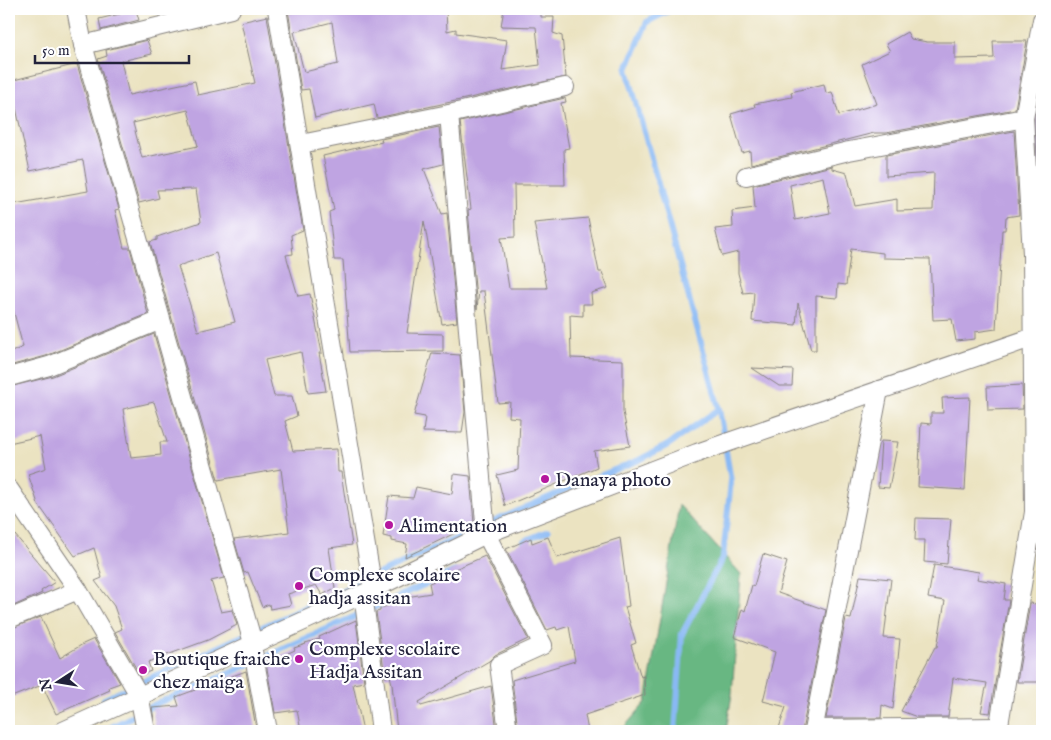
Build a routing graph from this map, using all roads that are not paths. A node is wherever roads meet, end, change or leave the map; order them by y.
1 (76, 9) edge
2 (231, 9) edge
3 (277, 9) edge
4 (1042, 20) edge
5 (83, 45) junction
6 (565, 87) dead end
7 (449, 114) junction
8 (1024, 118) junction
9 (301, 144) junction
10 (746, 176) dead end
11 (1037, 252) edge
12 (161, 320) junction
13 (1031, 338) junction
14 (9, 378) edge
15 (1037, 378) edge
16 (879, 390) junction
17 (9, 489) edge
18 (1038, 512) edge
19 (486, 534) junction
20 (78, 590) junction
21 (368, 591) junction
22 (9, 619) edge
23 (252, 644) junction
24 (139, 695) junction
25 (999, 729) edge
26 (813, 730) edge
27 (63, 731) edge
28 (146, 731) edge
29 (268, 731) edge
30 (381, 731) edge
31 (508, 731) edge

1 - 5 street
2 - 5 street
3 - 9 street
4 - 8 street
5 - 12 street
6 - 7 street
7 - 9 street
7 - 19 street
8 - 10 street
8 - 11 street
9 - 21 street
11 - 13 street
12 - 14 street
12 - 23 street
13 - 15 street
13 - 16 street
15 - 18 street
16 - 19 street
16 - 26 street
17 - 20 street
18 - 25 street
19 - 21 street
19 - 31 street
20 - 22 street
20 - 24 street
21 - 23 street
21 - 30 street
23 - 24 street
23 - 29 street
24 - 27 street
24 - 28 street
25 - 26 street

